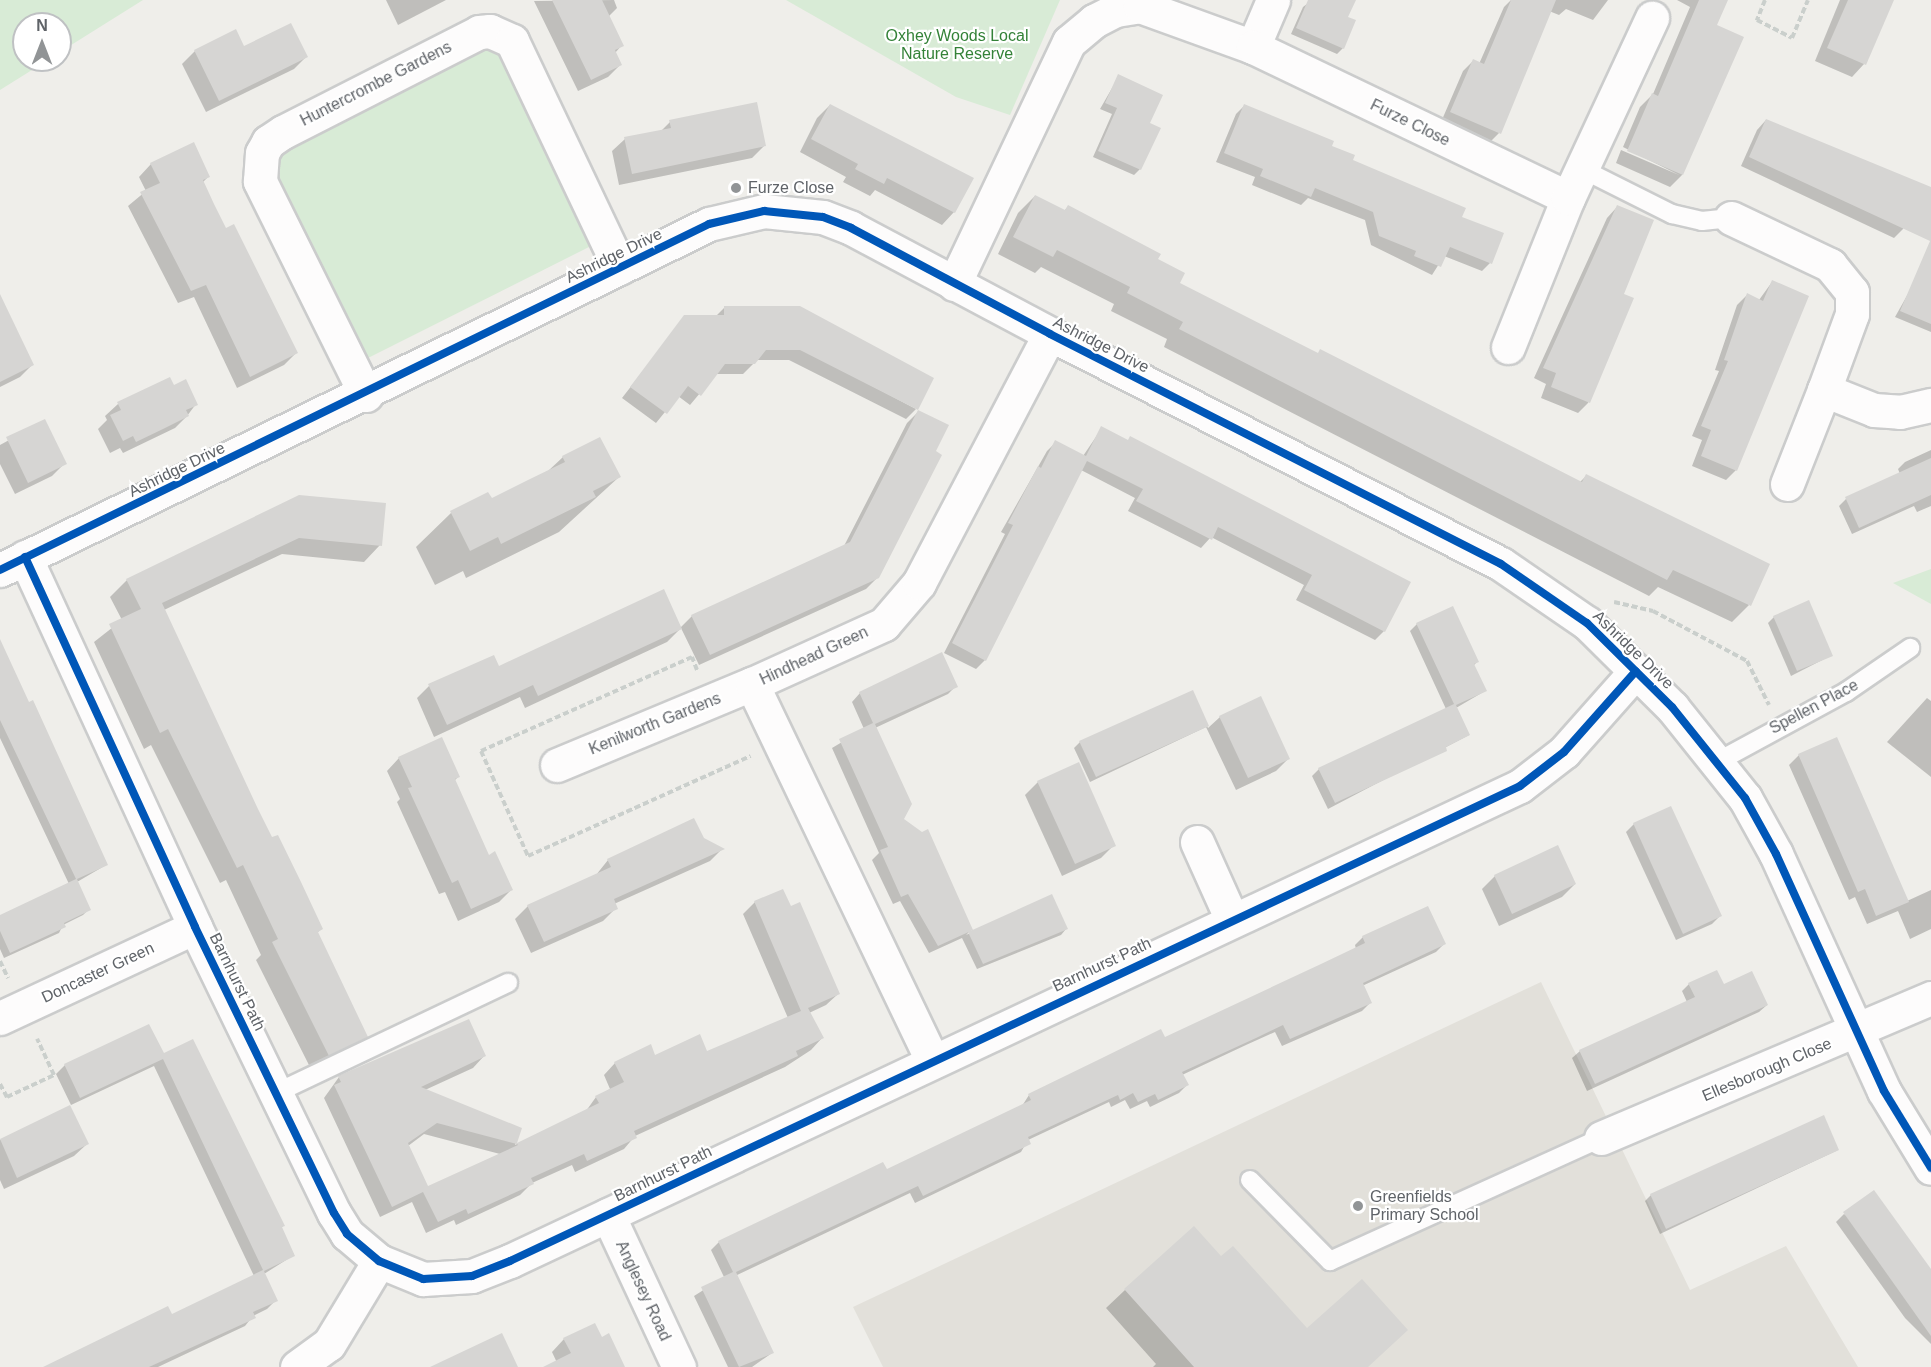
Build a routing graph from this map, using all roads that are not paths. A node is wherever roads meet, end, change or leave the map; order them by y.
1 (1274, 0) edge
2 (1652, 18) dead end
3 (1252, 47) junction
4 (1582, 169) junction
5 (1568, 198) junction
6 (1731, 218) joint
7 (620, 268) junction
8 (954, 284) junction
9 (1050, 334) junction
10 (1508, 347) dead end
11 (1824, 390) junction
12 (366, 394) junction
13 (1931, 405) edge
14 (1787, 484) dead end
15 (12, 564) edge
16 (1910, 648) dead end
17 (1636, 671) junction
18 (753, 684) junction
19 (1717, 762) junction
20 (557, 765) dead end
21 (1197, 842) dead end
22 (1232, 920) junction
23 (195, 927) junction
24 (508, 983) dead end
25 (1931, 998) edge
26 (0, 1018) edge
27 (1856, 1033) junction
28 (932, 1060) junction
29 (276, 1093) junction
30 (1601, 1138) joint
31 (1931, 1168) edge
32 (1250, 1180) dead end
33 (608, 1215) junction
34 (379, 1261) junction
35 (297, 1367) edge
36 (679, 1367) edge

1 - 3 street
2 - 4 street
3 - 5 street, Furze Close
3 - 8 street, Furze Close
4 - 5 street
4 - 6 lane
5 - 10 street
6 - 11 street
7 - 8 street, Ashridge Drive
7 - 12 street, Ashridge Drive
7 - 12 street, Huntercrombe Gardens
8 - 9 street, Ashridge Drive
9 - 17 street, Ashridge Drive
9 - 18 street, Hindhead Green
11 - 13 street
11 - 14 street
12 - 15 street, Ashridge Drive
15 - 23 street, Barnhurst Path
16 - 19 lane, Spellen Place
17 - 19 street, Ashridge Drive
17 - 22 street, Barnhurst Path
18 - 20 street, Kenilworth Gardens
18 - 28 street, Hindhead Green
19 - 27 street, Ashridge Drive
21 - 22 street
22 - 28 street, Barnhurst Path
23 - 26 street, Doncaster Green
23 - 29 street, Barnhurst Path
24 - 29 lane
25 - 27 street, Ellesborough Close
27 - 30 street, Ellesborough Close
27 - 31 street, Ashridge Drive
28 - 33 street, Barnhurst Path
29 - 34 street, Barnhurst Path
30 - 32 lane
33 - 34 street, Barnhurst Path
33 - 36 street, Anglesey Road
34 - 35 street

